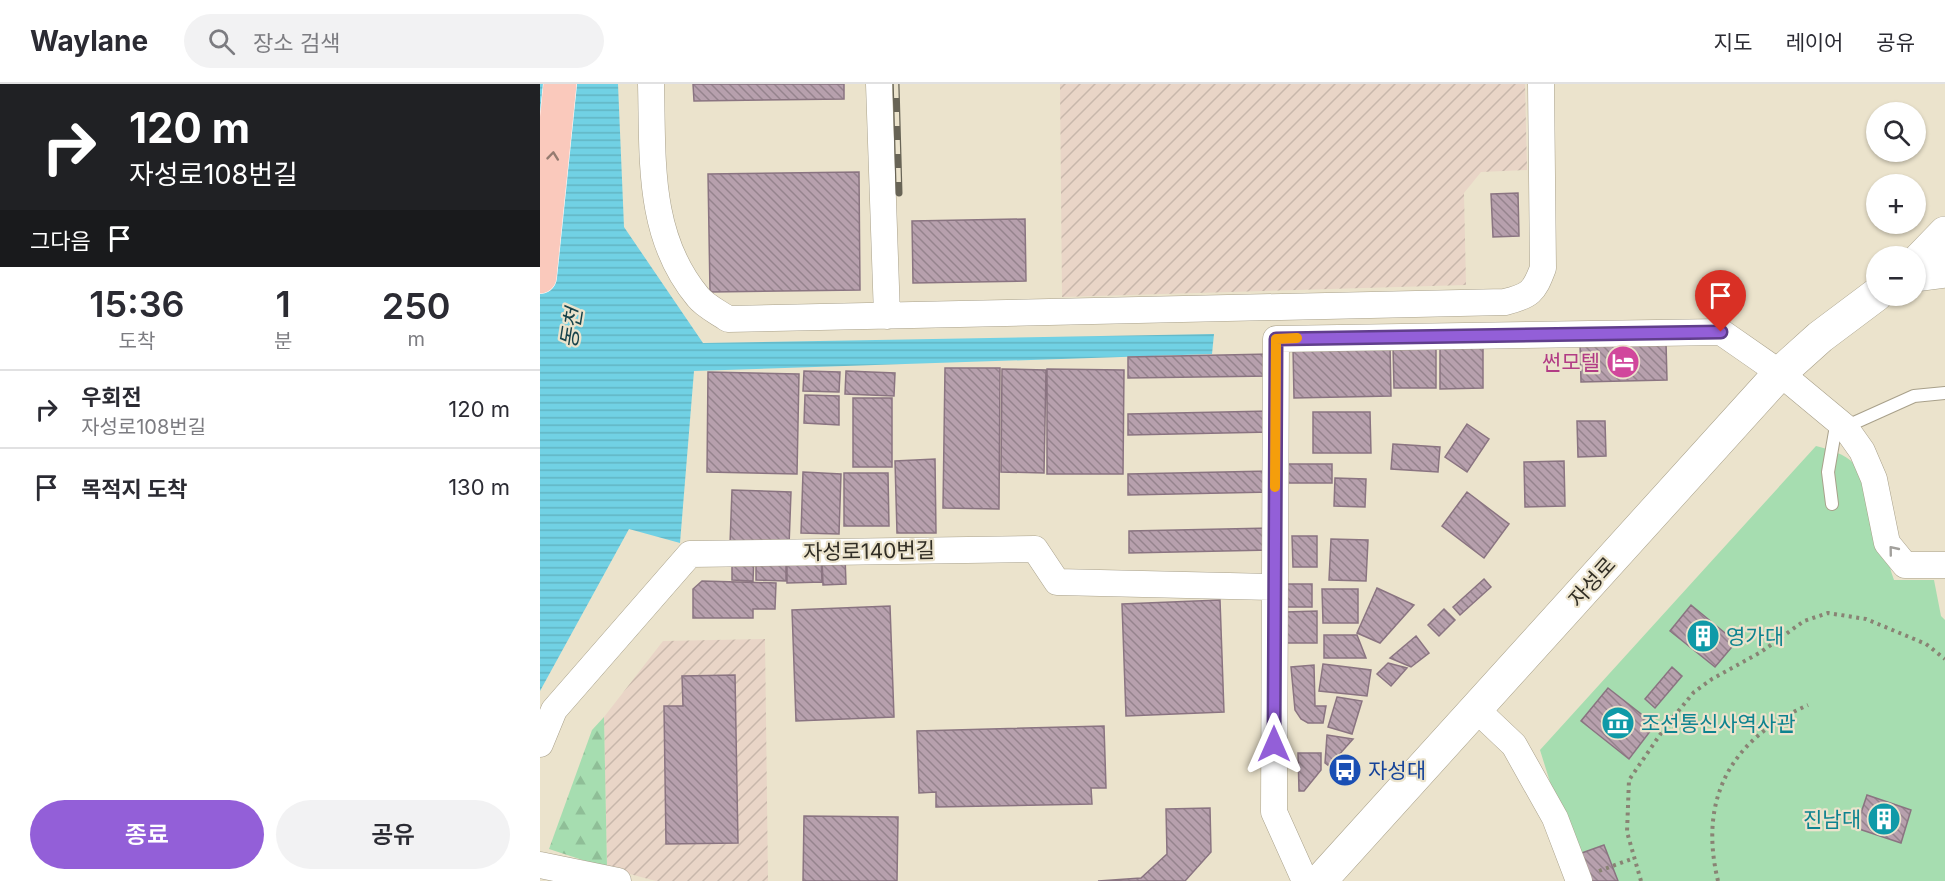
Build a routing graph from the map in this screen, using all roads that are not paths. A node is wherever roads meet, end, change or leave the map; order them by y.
1 (560, 84) edge
2 (651, 84) edge
3 (879, 84) edge
4 (1541, 84) edge
5 (1945, 233) edge
6 (1926, 253) edge
7 (1945, 271) edge
8 (1926, 274) edge
9 (540, 277) edge
10 (1866, 302) edge
11 (886, 316) junction
12 (1780, 373) junction
13 (1945, 393) edge
14 (1841, 424) junction
15 (1832, 504) dead end
16 (1945, 565) edge
17 (1275, 587) junction
18 (1477, 710) junction
19 (540, 744) edge
20 (540, 865) edge
21 (1579, 879) edge
22 (618, 881) edge
23 (1305, 881) edge
24 (1320, 881) edge

9 -> 1 highway
2 - 11 street
3 - 11 street
4 - 11 street
5 - 6 main road
7 - 8 main road
10 - 12 main road, 자성로
12 - 14 street
12 - 17 street
12 - 18 main road, 자성로
13 - 14 lane
14 - 15 lane
16 -> 14 street
17 - 19 street, 자성로140번길
17 - 23 street
18 - 21 street
18 - 24 main road, 자성로
20 - 22 street

